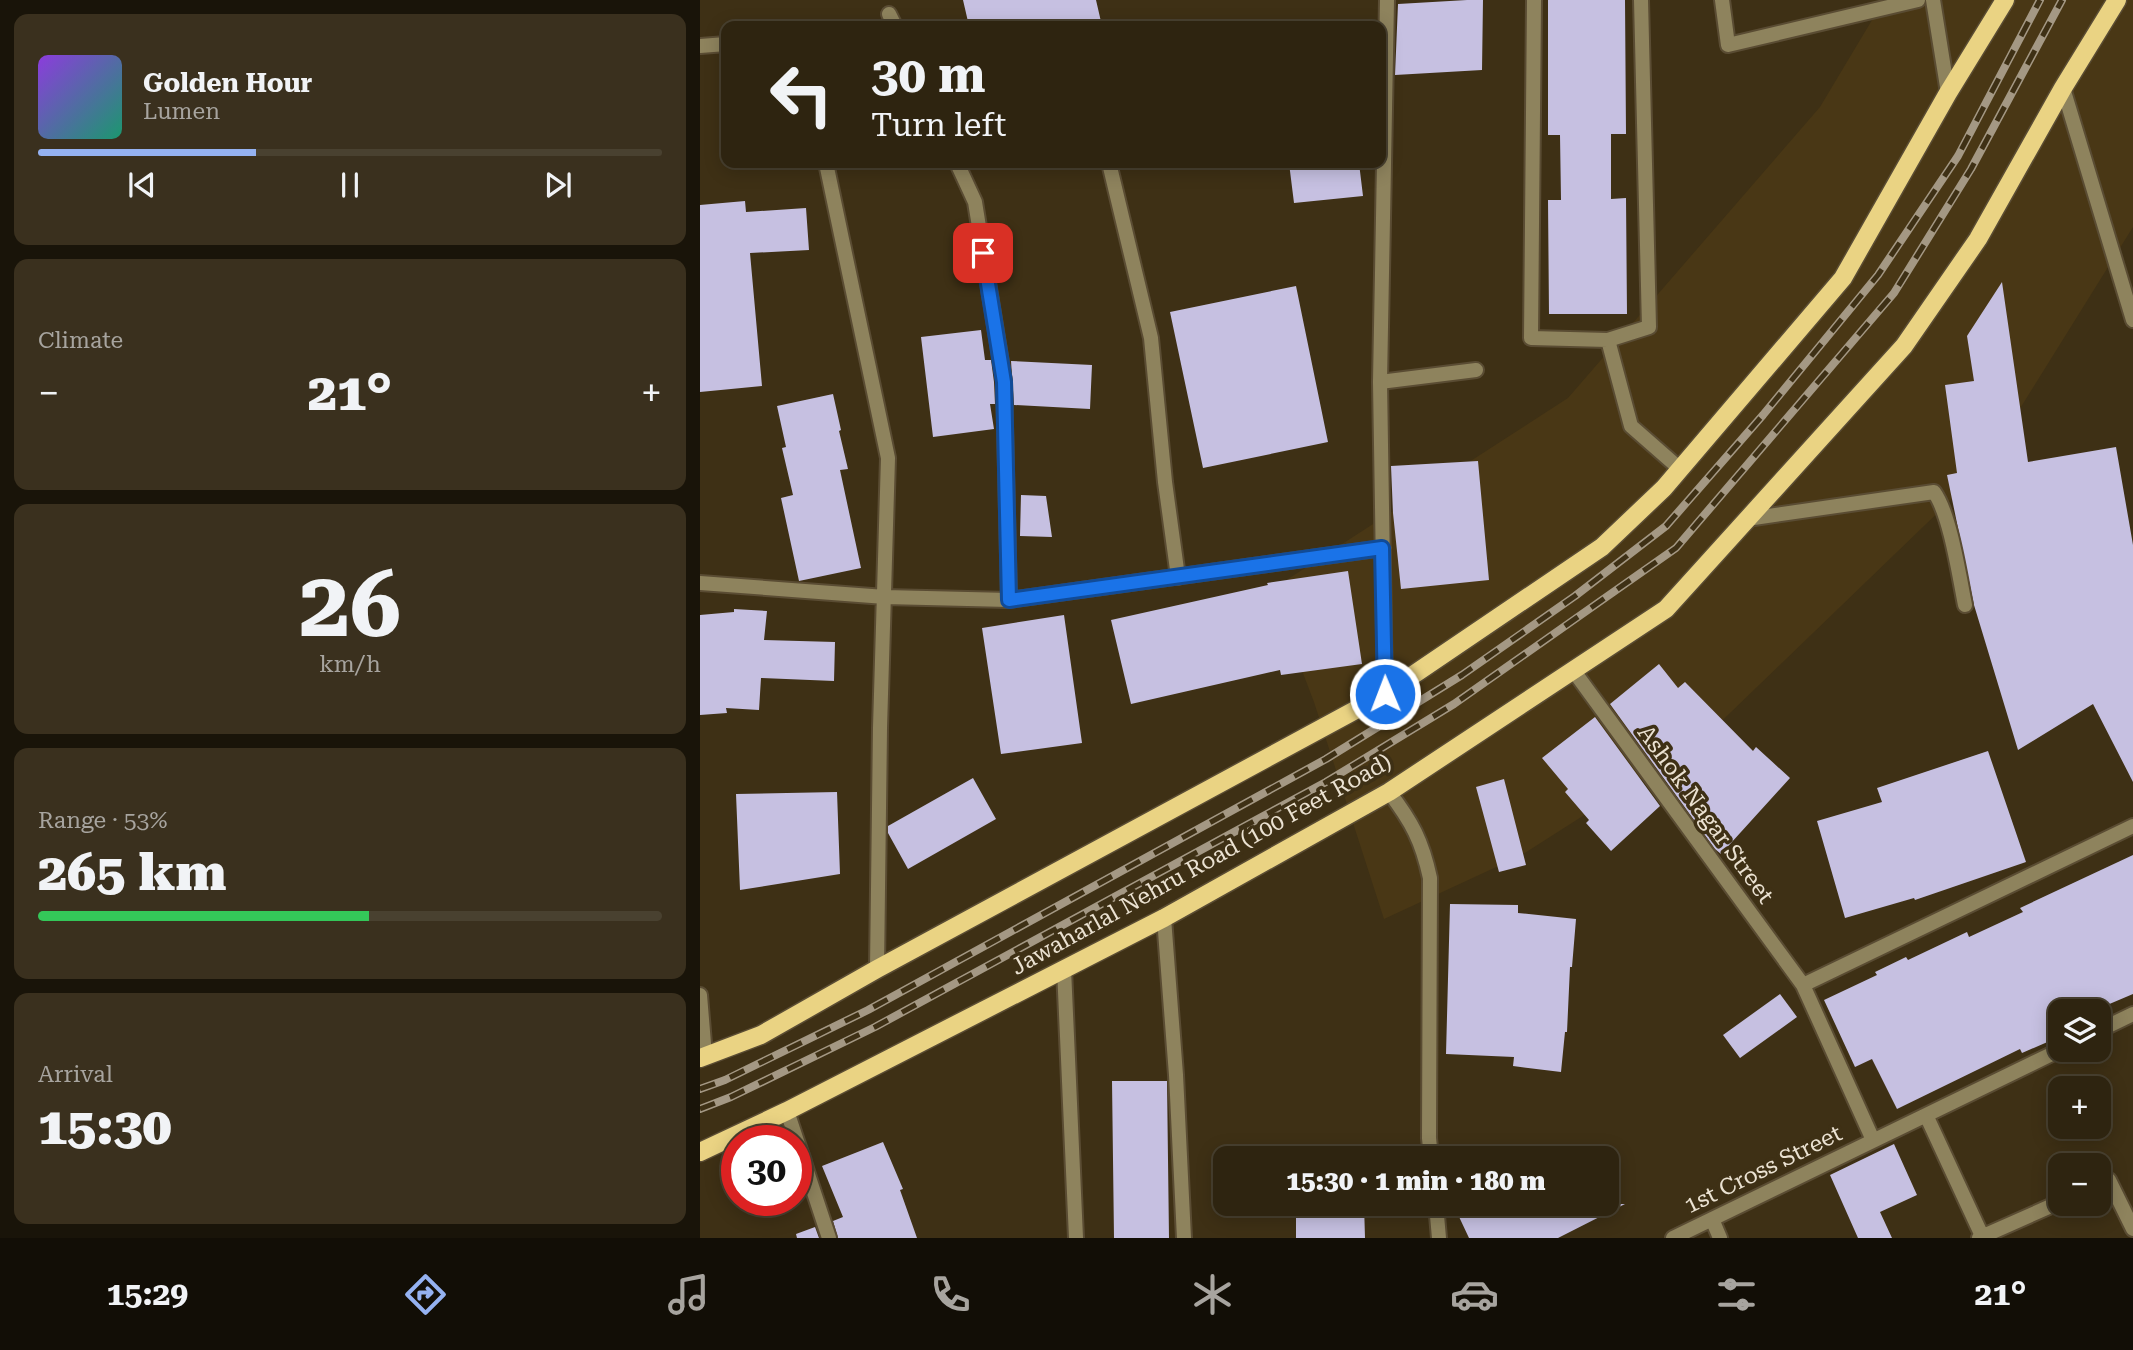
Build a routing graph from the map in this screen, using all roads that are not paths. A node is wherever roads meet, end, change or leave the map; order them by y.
1 (1387, 0) edge
2 (1534, 0) edge
3 (1641, 0) edge
4 (1722, 0) edge
5 (1919, 0) edge
6 (1933, 0) edge
7 (2005, 0) edge
8 (2117, 0) edge
9 (721, 44) edge
10 (700, 46) edge
11 (1386, 55) edge
12 (2063, 88) junction
13 (1948, 93) junction
14 (827, 168) edge
15 (959, 168) edge
16 (1110, 168) edge
17 (1384, 168) edge
18 (2133, 320) edge
19 (1608, 340) junction
20 (1476, 370) dead end
21 (1380, 382) junction
22 (1679, 468) junction
23 (1747, 519) junction
24 (1382, 548) junction
25 (1178, 577) junction
26 (700, 583) edge
27 (885, 597) junction
28 (1009, 600) junction
29 (1965, 604) dead end
30 (1573, 670) junction
31 (1385, 694) junction
32 (1390, 792) junction
33 (2133, 826) edge
34 (1164, 918) junction
35 (877, 969) junction
36 (1064, 969) junction
37 (1803, 985) junction
38 (700, 995) edge
39 (2133, 1014) edge
40 (2111, 1025) edge
41 (2048, 1055) edge
42 (703, 1057) edge
43 (787, 1111) junction
44 (1926, 1115) junction
45 (1873, 1140) junction
46 (1430, 1146) edge
47 (700, 1152) edge
48 (2111, 1184) edge
49 (2048, 1207) edge
50 (1437, 1216) edge
51 (1712, 1219) junction
52 (2133, 1229) edge
53 (829, 1238) edge
54 (1076, 1238) edge
55 (1184, 1238) edge
56 (1439, 1238) edge
57 (1673, 1238) edge
58 (1720, 1238) edge
59 (1981, 1238) edge

1 - 11 street
2 - 19 street
3 - 19 street
4 - 5 street
6 - 13 street
7 - 13 main road
8 - 12 main road, Jawaharlal Nehru Road (100 Feet Road)
9 - 10 street
12 - 18 street
12 - 23 main road, Jawaharlal Nehru Road (100 Feet Road)
13 - 22 main road
14 - 27 street
15 - 28 street
16 - 25 street
17 - 21 street
19 - 22 street
20 - 21 street
21 - 24 street
22 - 31 main road
23 - 29 street
23 - 30 main road, Jawaharlal Nehru Road (100 Feet Road)
24 - 25 street
24 - 31 street
25 - 28 street
26 - 27 street
27 - 28 street
27 - 35 street
30 - 32 main road, Jawaharlal Nehru Road (100 Feet Road)
30 - 37 street, Ashok Nagar Street
31 - 35 main road
32 - 34 main road, Jawaharlal Nehru Road (100 Feet Road)
32 - 46 street
33 - 37 street
34 - 36 main road, Jawaharlal Nehru Road (100 Feet Road)
34 - 55 street
35 - 42 main road
36 - 43 main road, Jawaharlal Nehru Road (100 Feet Road)
36 - 54 street
37 - 45 street, Ashok Nagar Street
38 - 42 street
39 - 40 street
41 - 44 street, 1st Cross Street
43 - 47 main road, Jawaharlal Nehru Road (100 Feet Road)
43 - 53 street
44 - 45 street, 1st Cross Street
44 - 59 street
45 - 51 street, 1st Cross Street
48 - 52 street
49 - 59 street
50 - 56 street
51 - 57 street, 1st Cross Street
51 - 58 street

